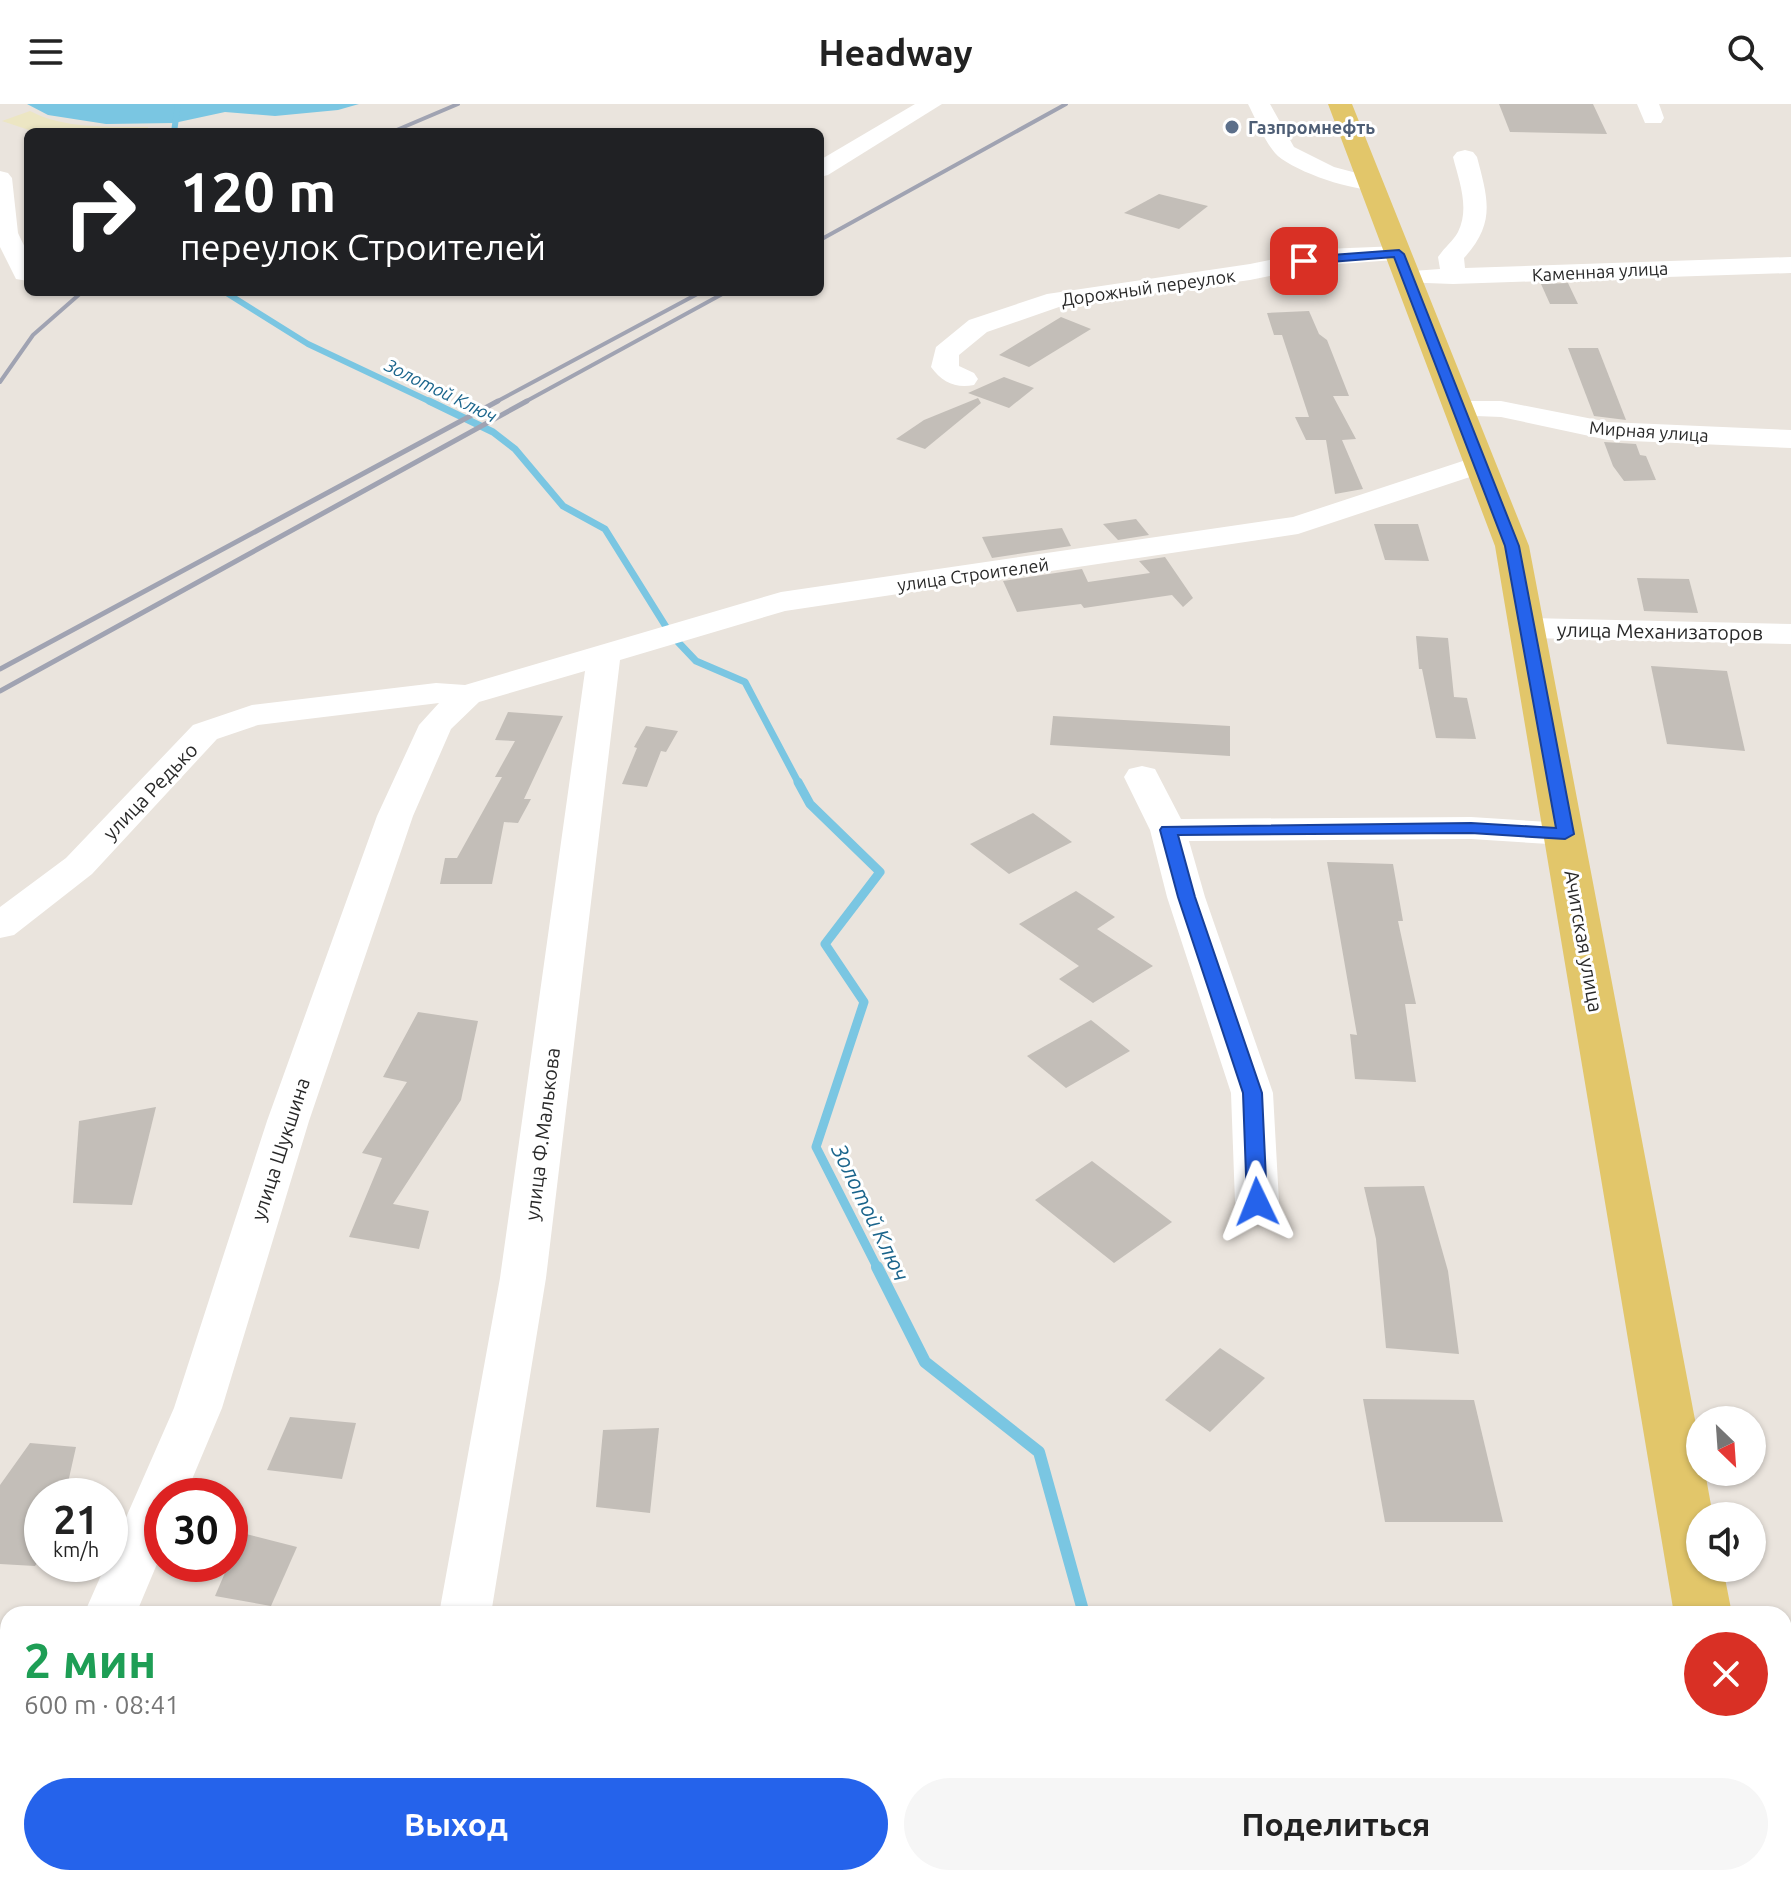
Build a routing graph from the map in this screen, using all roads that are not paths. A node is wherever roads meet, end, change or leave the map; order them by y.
1 (931, 104) edge
2 (1259, 104) edge
3 (1340, 104) edge
4 (1465, 157) dead end
5 (824, 168) edge
6 (0, 178) edge
7 (1371, 184) junction
8 (1791, 265) edge
9 (1403, 266) junction
10 (1453, 276) junction
11 (12, 277) edge
12 (964, 379) dead end
13 (1461, 409) junction
14 (1791, 439) edge
15 (1481, 464) junction
16 (1529, 628) junction
17 (1791, 634) edge
18 (604, 653) junction
19 (467, 695) junction
20 (1142, 777) dead end
21 (1168, 830) junction
22 (1565, 834) junction
23 (0, 926) edge
24 (1257, 1202) dead end
25 (113, 1606) edge
26 (466, 1606) edge
27 (1702, 1606) edge

1 - 5 street
2 - 7 street
3 - 7 main road, Ачитская улица
4 - 10 street
6 - 11 street
7 - 9 main road, Ачитская улица
8 - 10 street, Каменная улица
9 - 10 street, Каменная улица
9 - 12 street, Дорожный переулок
9 - 13 main road, Ачитская улица
13 - 14 street, Мирная улица
13 - 15 main road, Ачитская улица
15 - 16 main road, Ачитская улица
15 - 18 street, улица Строителей
16 - 17 street, улица Механизаторов
16 - 22 main road, Ачитская улица
18 - 19 street, улица Строителей
18 - 26 street, улица Ф.Малькова
19 - 23 street, улица Редько
19 - 25 street, улица Шукшина
20 - 21 street
21 - 22 street
21 - 24 street
22 - 27 main road, Ачитская улица

